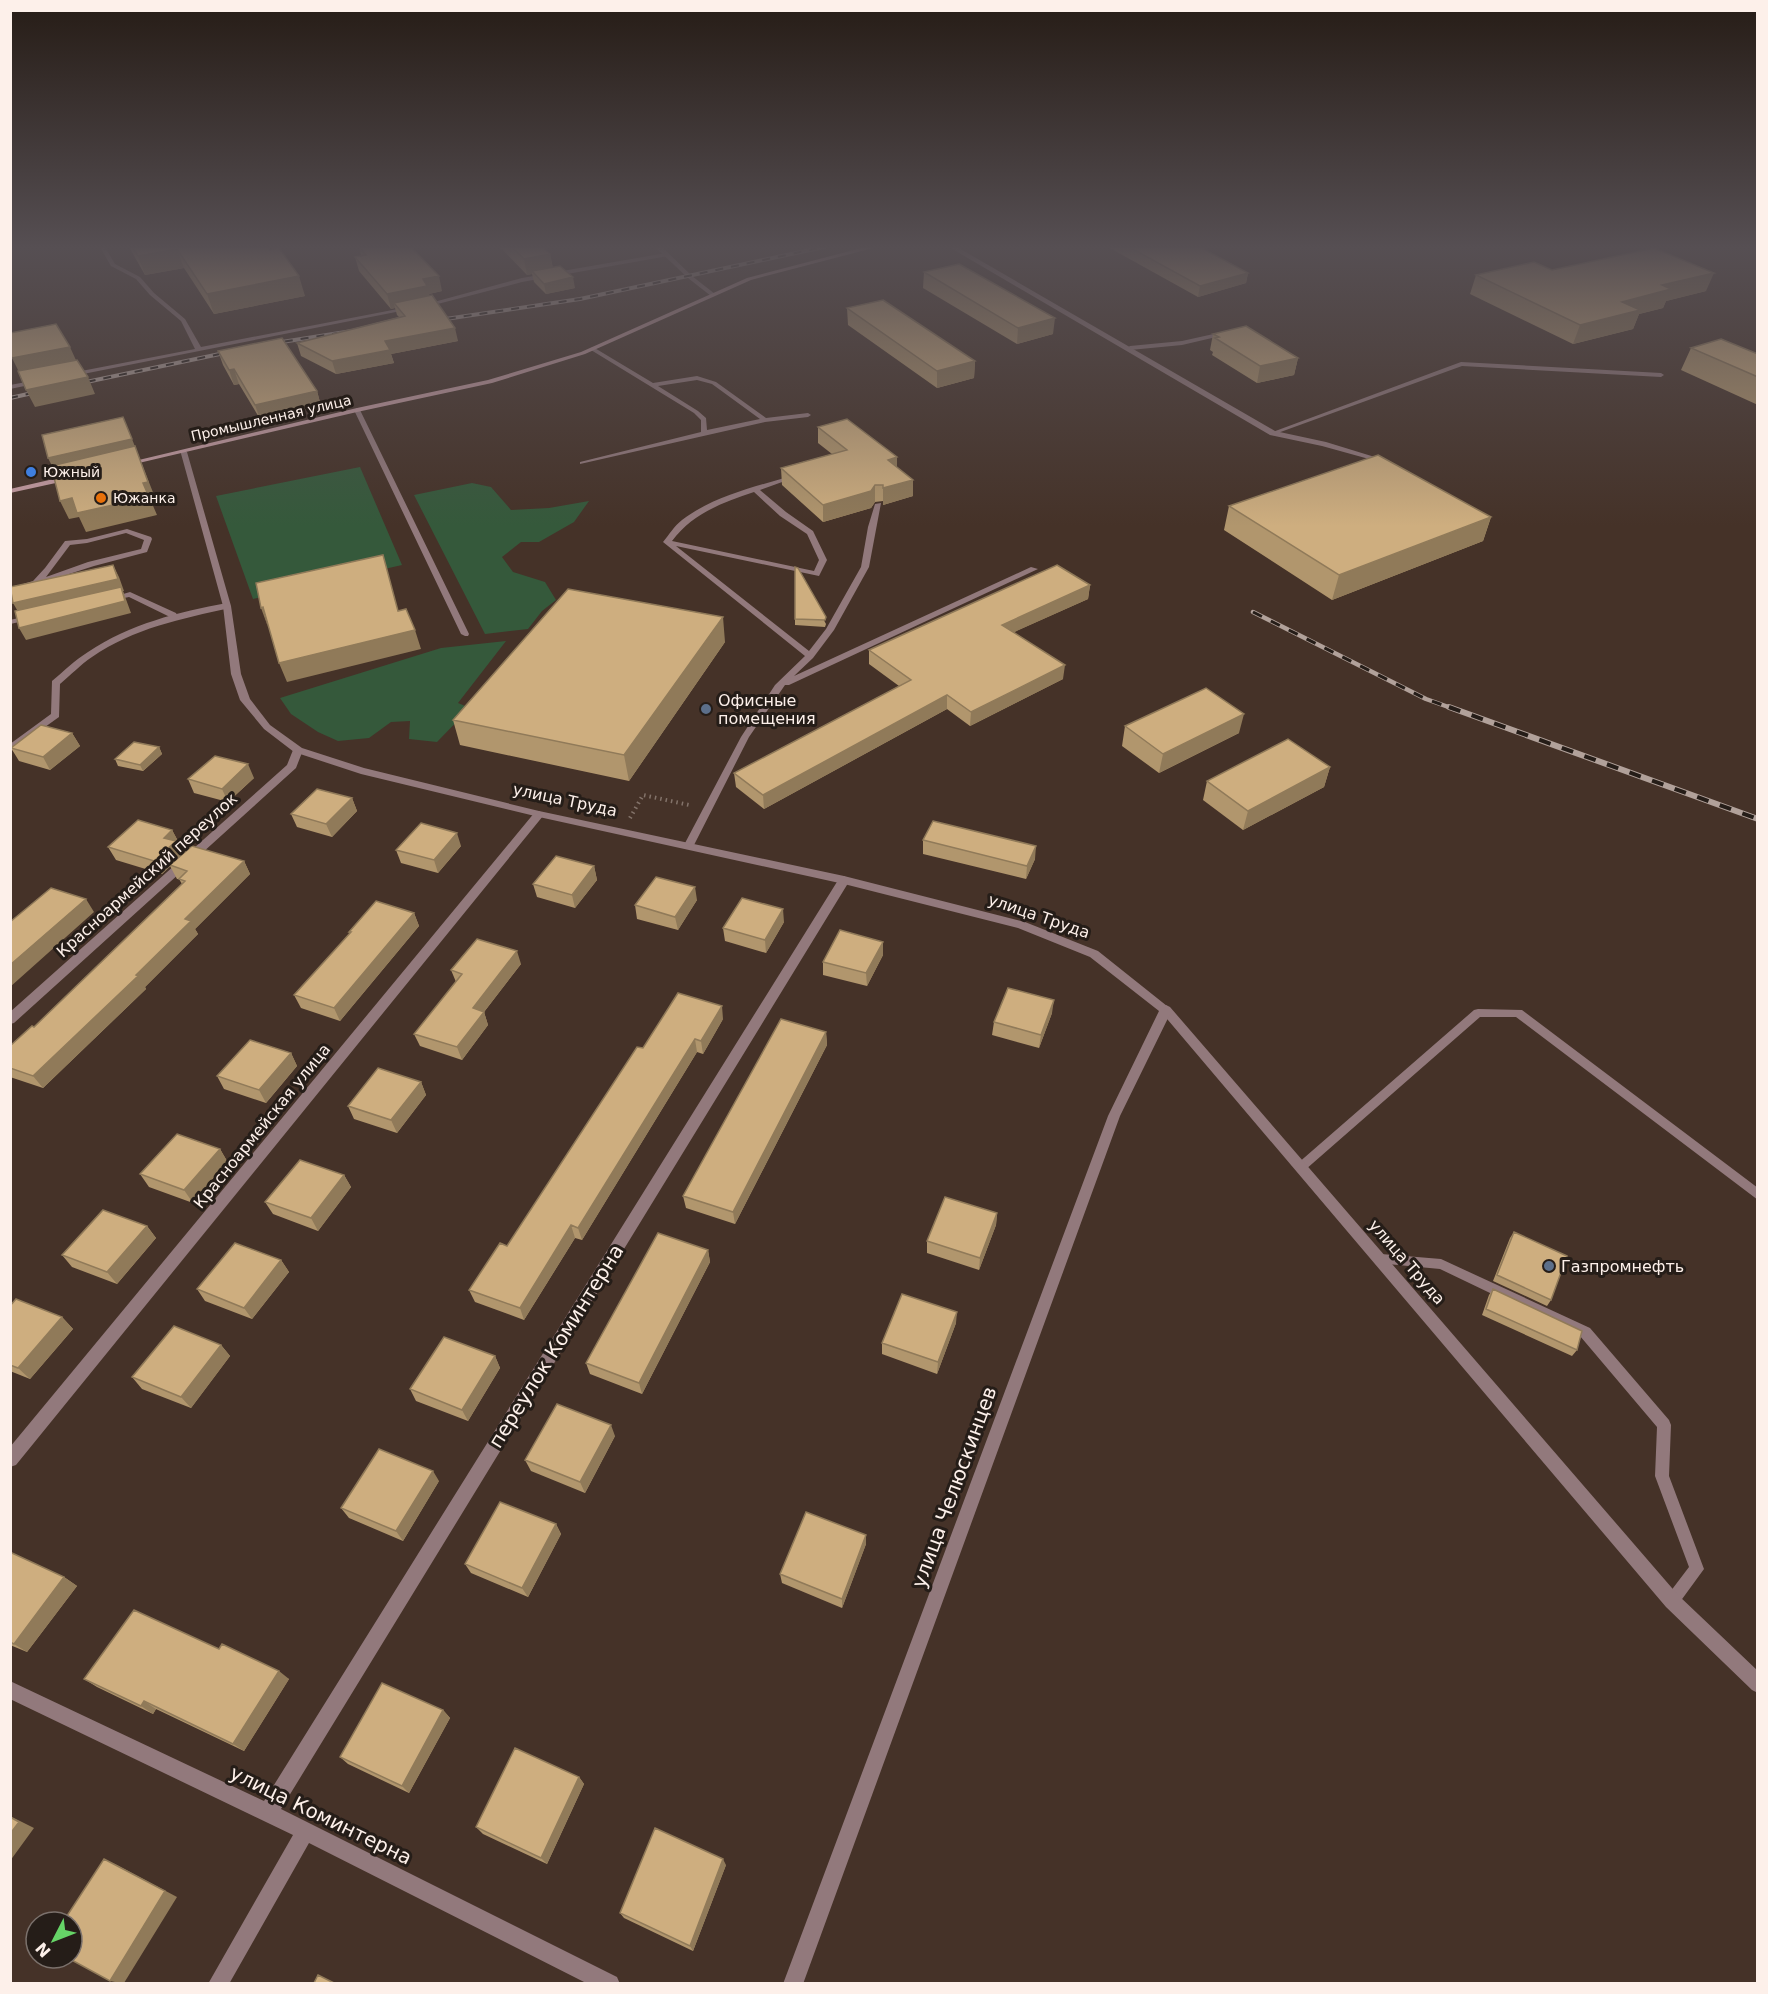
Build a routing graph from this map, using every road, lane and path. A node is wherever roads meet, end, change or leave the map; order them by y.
1 (194, 340) edge
2 (251, 340) edge
3 (613, 340) edge
4 (1116, 340) edge
5 (1195, 340) edge
6 (1130, 348) junction
7 (593, 349) junction
8 (199, 350) junction
9 (1661, 375) dead end
10 (66, 376) edge
11 (44, 380) edge
12 (654, 385) junction
13 (10, 387) edge
14 (357, 410) junction
15 (808, 415) dead end
16 (765, 420) junction
17 (704, 433) junction
18 (1273, 433) junction
19 (183, 452) junction
20 (582, 463) dead end
21 (1392, 465) edge
22 (113, 468) edge
23 (799, 475) edge
24 (78, 476) edge
25 (755, 489) junction
26 (10, 491) edge
27 (879, 504) edge
28 (667, 542) junction
29 (1034, 569) dead end
30 (37, 581) junction
31 (10, 591) edge
32 (98, 602) edge
33 (227, 606) junction
34 (43, 614) edge
35 (173, 615) junction
36 (10, 622) edge
37 (465, 634) dead end
38 (810, 656) junction
39 (778, 687) junction
40 (10, 749) edge
41 (298, 750) junction
42 (640, 800) dead end
43 (634, 812) dead end
44 (539, 814) junction
45 (689, 845) junction
46 (844, 880) junction
47 (1166, 1010) junction
48 (10, 1020) edge
49 (1301, 1167) junction
50 (1758, 1195) edge
51 (1381, 1259) junction
52 (10, 1460) edge
53 (1672, 1601) junction
54 (1758, 1684) edge
55 (10, 1690) edge
56 (268, 1812) junction
57 (305, 1832) junction
58 (218, 1983) edge
59 (610, 1983) edge
60 (793, 1983) edge

1 - 8 lane
2 - 8 lane
3 - 7 main road, Промышленная улица
4 - 6 street
5 - 6 lane
6 - 18 street
7 - 12 lane
7 - 14 main road, Промышленная улица
8 - 10 lane
9 - 18 lane
11 - 13 lane
12 - 16 lane
12 - 17 lane
14 - 19 main road, Промышленная улица
14 - 37 lane
15 - 16 lane
16 - 17 lane
17 - 20 lane
18 - 21 street
19 - 22 main road, Промышленная улица
19 - 33 street, улица Труда
23 - 25 lane
24 - 26 main road
25 - 28 lane
25 - 28 lane
27 - 38 lane
28 - 38 lane
29 - 39 lane
30 - 30 lane
30 - 31 lane
32 - 35 lane
33 - 35 street
33 - 41 street, улица Труда
34 - 36 lane
35 - 40 street
38 - 39 lane
39 - 45 lane
41 - 44 street, улица Труда
41 - 48 street, Красноармейский переулок
42 - 43 path
44 - 45 street, улица Труда
44 - 52 street, Красноармейская улица
45 - 46 street, улица Труда
46 - 47 street, улица Труда
46 - 56 street, переулок Коминтерна
47 - 49 street, улица Труда
47 - 60 street, улица Челюскинцев
49 - 50 lane
49 - 51 street, улица Труда
51 - 53 street, улица Труда
51 - 53 lane
53 - 54 street, улица Труда
55 - 56 street, улица Коминтерна
56 - 57 street, улица Коминтерна
57 - 58 street
57 - 59 street, улица Коминтерна

